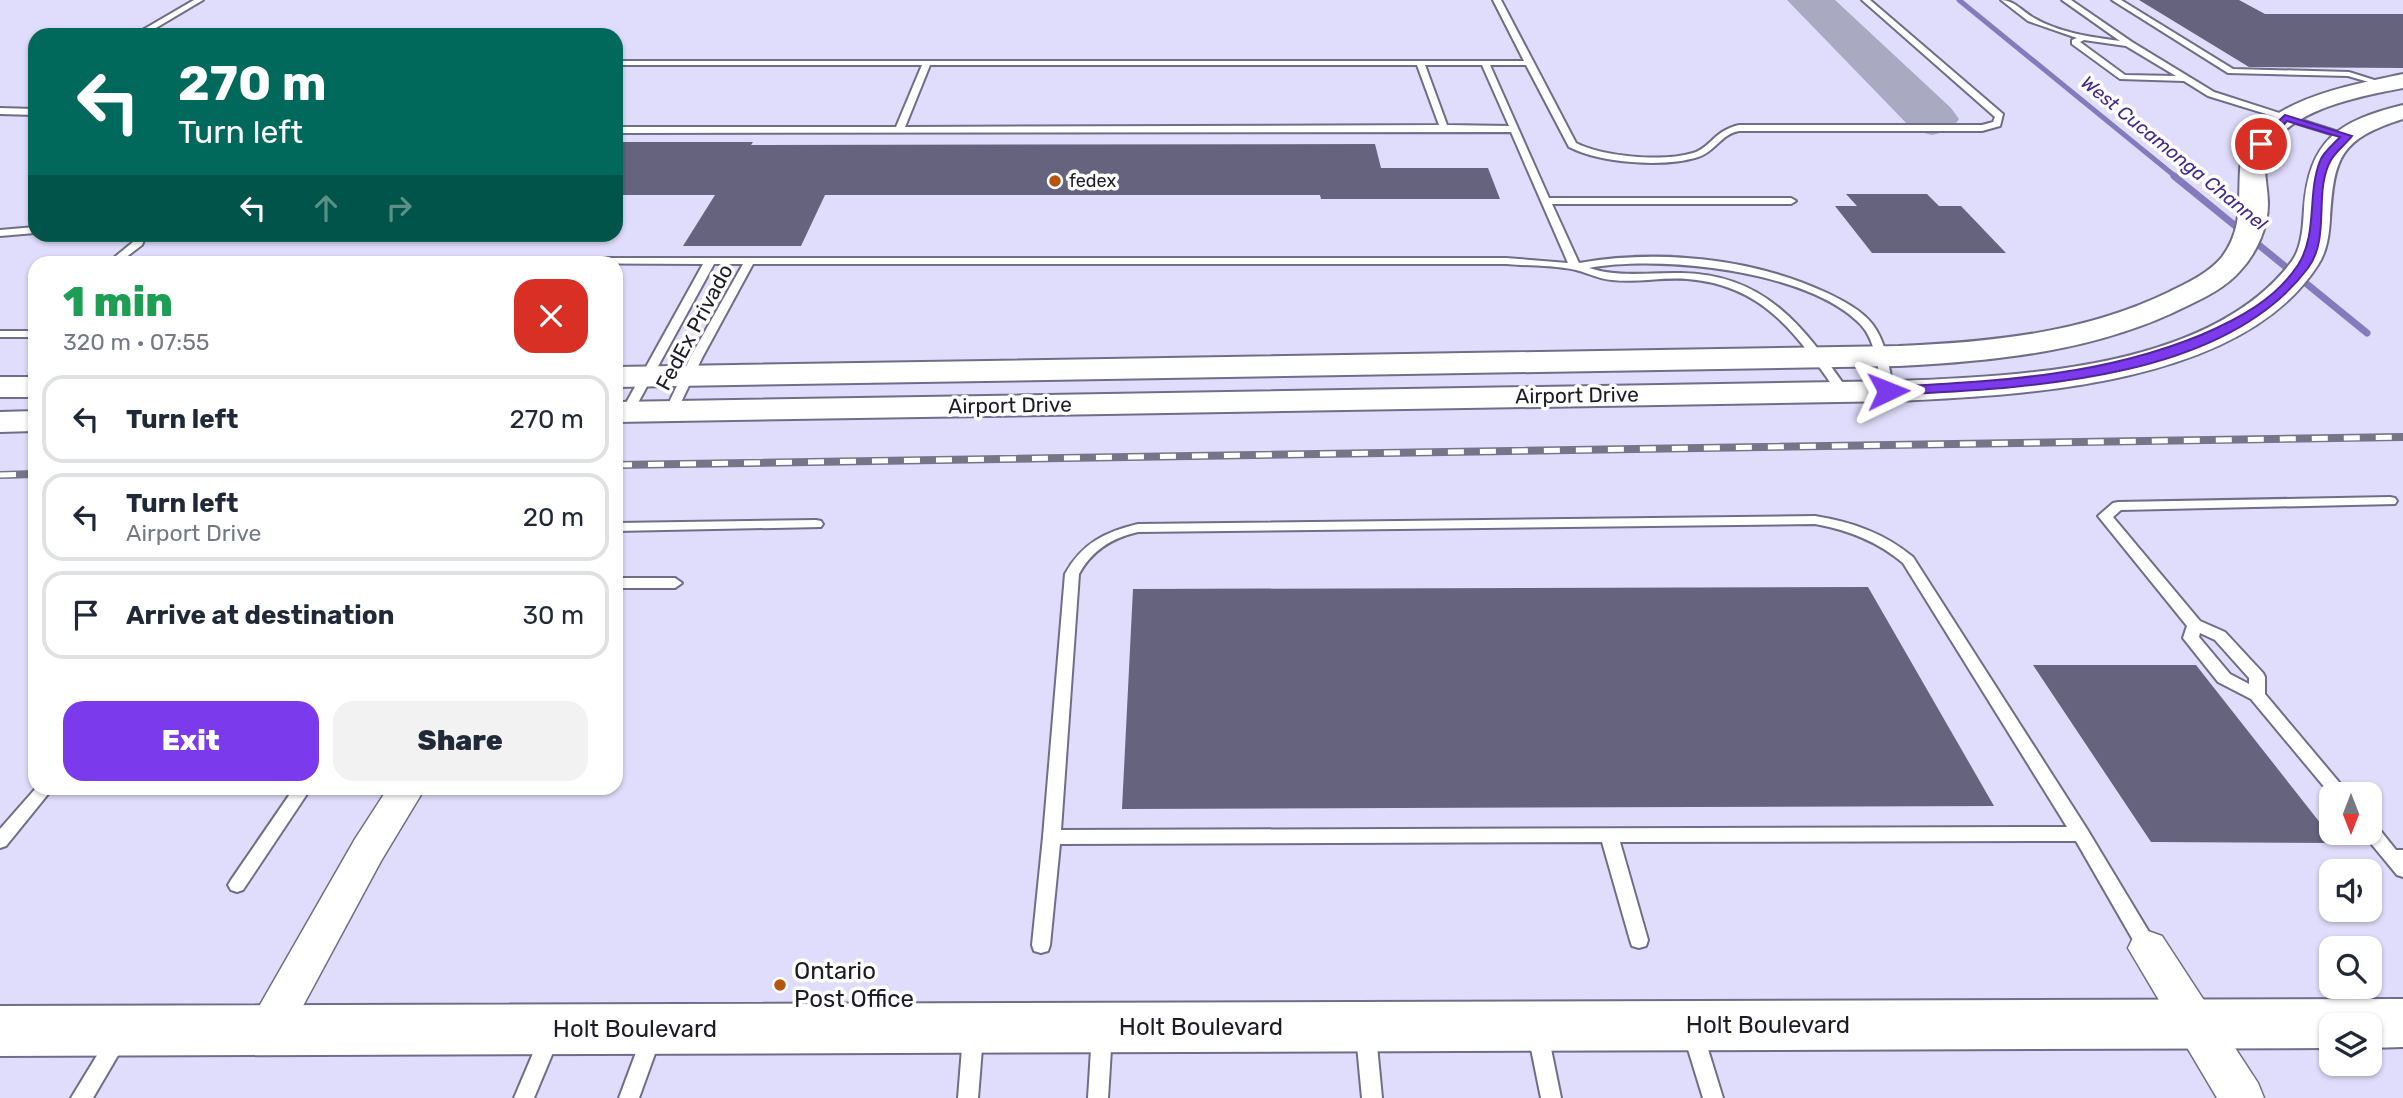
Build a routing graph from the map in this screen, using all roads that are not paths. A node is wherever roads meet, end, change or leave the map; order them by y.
1 (199, 0) edge
2 (1497, 0) edge
3 (1866, 0) edge
4 (2005, 0) edge
5 (2066, 0) edge
6 (2116, 0) edge
7 (150, 28) edge
8 (2082, 38) junction
9 (2129, 44) junction
10 (623, 63) edge
11 (927, 63) junction
12 (1420, 63) junction
13 (1485, 63) junction
14 (1529, 63) junction
15 (2180, 76) junction
16 (2395, 83) edge
17 (0, 111) edge
18 (28, 112) edge
19 (2403, 112) edge
20 (2285, 118) junction
21 (1444, 128) junction
22 (1514, 129) junction
23 (623, 130) edge
24 (899, 131) junction
25 (2347, 136) junction
26 (1546, 201) junction
27 (1791, 201) dead end
28 (28, 231) edge
29 (18, 232) junction
30 (0, 233) edge
31 (139, 242) edge
32 (0, 244) edge
33 (121, 256) edge
34 (623, 261) edge
35 (710, 261) junction
36 (751, 261) junction
37 (1575, 267) junction
38 (0, 334) edge
39 (28, 334) edge
40 (1879, 356) junction
41 (1819, 358) junction
42 (688, 376) junction
43 (631, 377) edge
44 (0, 387) edge
45 (28, 387) edge
46 (1888, 391) junction
47 (1843, 392) junction
48 (623, 405) edge
49 (671, 411) junction
50 (623, 412) edge
51 (28, 421) edge
52 (0, 422) edge
53 (2390, 501) dead end
54 (816, 524) dead end
55 (623, 527) edge
56 (623, 583) edge
57 (675, 583) dead end
58 (2195, 625) junction
59 (2257, 695) junction
60 (2330, 782) edge
61 (39, 795) edge
62 (298, 795) edge
63 (403, 795) edge
64 (2081, 834) junction
65 (1609, 836) junction
66 (1052, 837) junction
67 (0, 841) edge
68 (2382, 843) edge
69 (2399, 861) edge
70 (237, 885) dead end
71 (1639, 940) dead end
72 (1041, 945) dead end
73 (2148, 948) joint
74 (2403, 1023) edge
75 (2196, 1024) junction
76 (1690, 1025) junction
77 (1536, 1026) junction
78 (974, 1027) junction
79 (1102, 1027) junction
80 (1365, 1027) junction
81 (553, 1029) junction
82 (654, 1029) junction
83 (124, 1030) junction
84 (268, 1030) junction
85 (5, 1038) edge
86 (81, 1098) edge
87 (524, 1098) edge
88 (629, 1098) edge
89 (968, 1098) edge
90 (1098, 1098) edge
91 (1372, 1098) edge
92 (1551, 1098) edge
93 (1713, 1098) edge
94 (2242, 1098) edge

1 - 7 lane
2 - 14 lane
3 - 14 lane
4 - 8 lane
5 - 9 lane
6 - 16 lane
8 - 9 lane
8 - 15 lane
9 - 15 lane
10 - 11 lane
11 - 12 lane
11 - 24 lane
12 - 13 lane
12 - 21 lane
13 - 14 lane
13 - 22 lane
15 - 20 lane
16 - 20 main road, Airport Drive
17 - 18 lane
19 - 25 main road, Airport Drive
20 - 25 lane
20 - 40 main road, Airport Drive
21 - 22 lane
21 - 24 lane
22 - 26 lane
23 - 24 lane
25 - 46 main road, Airport Drive
26 - 27 lane
26 - 37 lane
28 - 29 lane
29 - 30 lane
29 - 32 lane
31 - 33 lane
34 - 35 lane
35 - 36 lane
35 - 43 lane, FedEx Privado
36 - 37 lane
36 - 42 lane, FedEx Privado
37 - 40 lane
37 - 41 lane
38 - 39 lane
40 - 41 main road, Airport Drive
40 - 46 lane
41 - 42 main road, Airport Drive
41 - 47 lane
42 - 43 main road, Airport Drive
42 - 49 lane, FedEx Privado
43 - 48 lane, FedEx Privado
44 - 45 main road
46 - 47 main road, Airport Drive
47 - 49 main road, Airport Drive
49 - 50 main road, Airport Drive
51 - 52 main road
53 - 58 lane
54 - 55 lane
56 - 57 lane
58 - 59 lane
58 - 59 lane
59 - 60 lane
61 - 67 lane
62 - 70 lane
63 - 84 street
64 - 65 lane
64 - 66 lane
64 - 73 lane
65 - 66 lane
65 - 71 lane
66 - 72 lane
68 - 69 lane
73 - 75 street
74 - 75 main road, Holt Boulevard
75 - 76 main road, Holt Boulevard
75 - 94 street
76 - 77 main road, Holt Boulevard
76 - 93 lane
77 - 80 main road, Holt Boulevard
77 - 92 lane
78 - 79 main road, Holt Boulevard
78 - 82 main road, Holt Boulevard
78 - 89 lane
79 - 80 main road, Holt Boulevard
79 - 90 lane
80 - 91 lane
81 - 82 main road, Holt Boulevard
81 - 84 main road, Holt Boulevard
81 - 87 lane
82 - 88 lane
83 - 84 main road, Holt Boulevard
83 - 85 main road, Holt Boulevard
83 - 86 lane

